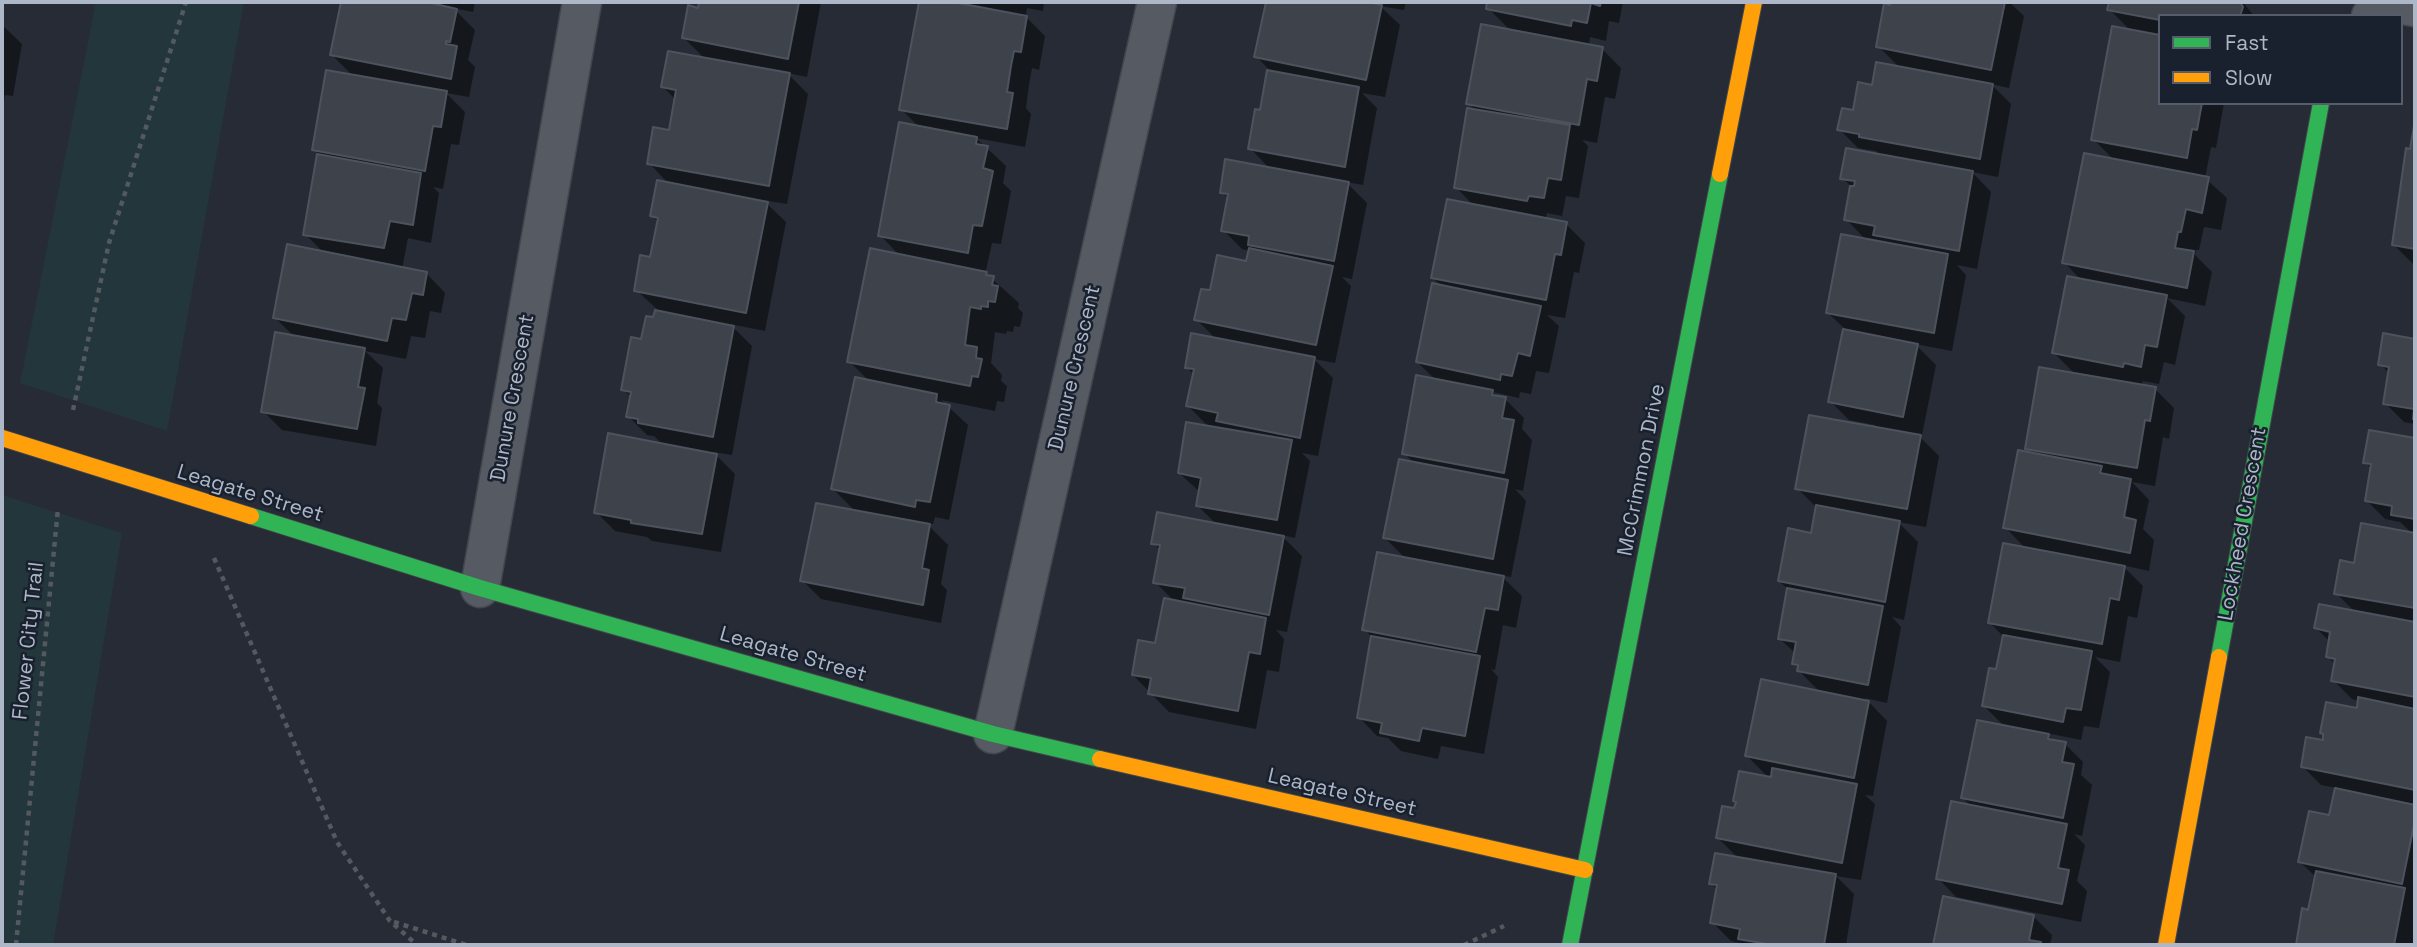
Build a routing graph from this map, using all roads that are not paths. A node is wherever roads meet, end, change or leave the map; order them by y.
1 (582, 2) edge
2 (1157, 2) edge
3 (1754, 2) edge
4 (2415, 8) edge
5 (2376, 14) edge
6 (2321, 105) edge
7 (2, 438) edge
8 (480, 588) junction
9 (993, 734) junction
10 (1585, 870) junction
11 (1570, 945) edge
12 (2166, 945) edge

1 - 8 street, Dunure Crescent
2 - 9 street, Dunure Crescent
3 - 10 street, McCrimmon Drive
4 - 5 street
6 - 12 street, Lockheed Crescent
7 - 8 street, Leagate Street
8 - 9 street, Leagate Street
9 - 10 street, Leagate Street
10 - 11 street, McCrimmon Drive

